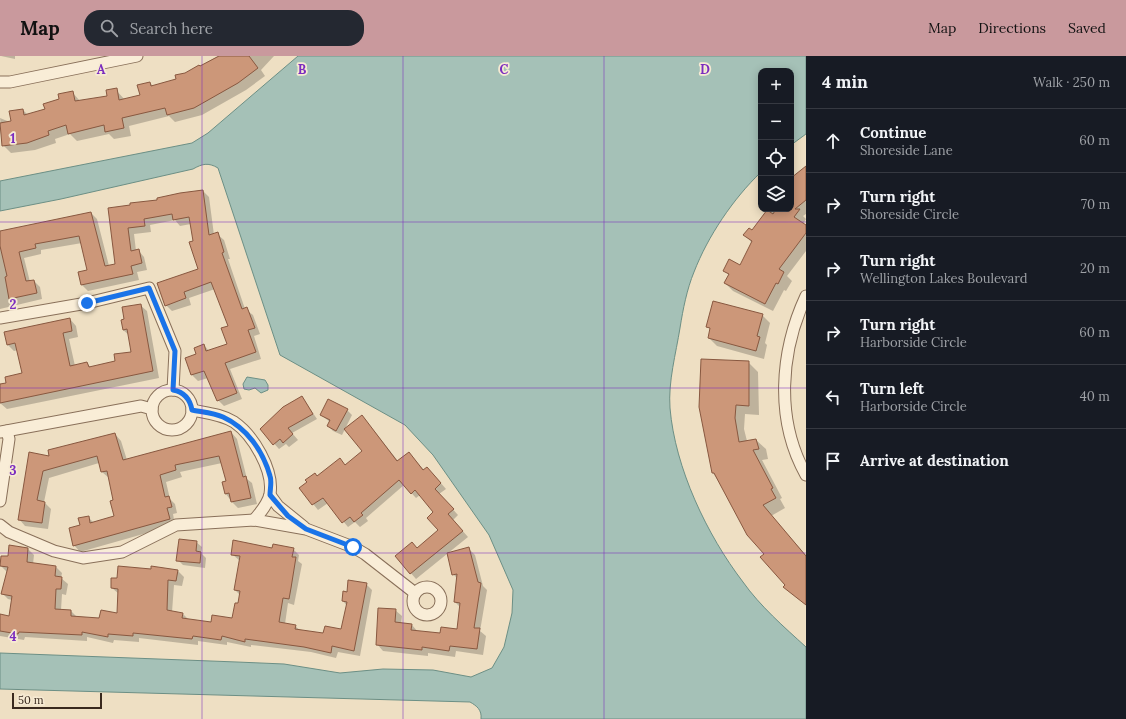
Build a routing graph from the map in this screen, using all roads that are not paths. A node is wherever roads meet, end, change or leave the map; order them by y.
1 (137, 56) edge
2 (0, 82) edge
3 (806, 296) edge
4 (0, 318) edge
5 (173, 390) junction
6 (152, 409) junction
7 (192, 410) junction
8 (4, 432) edge
9 (806, 475) edge
10 (270, 495) junction
11 (0, 501) edge
12 (254, 520) junction
13 (0, 525) edge
14 (306, 529) junction
15 (415, 593) dead end

1 - 2 street
3 - 9 street
4 - 5 street
5 - 6 street
5 - 7 street
6 - 7 street
6 - 8 street
7 - 10 street
8 - 11 street
10 - 12 street
10 - 14 street
12 - 13 street
12 - 14 street
14 - 15 street

